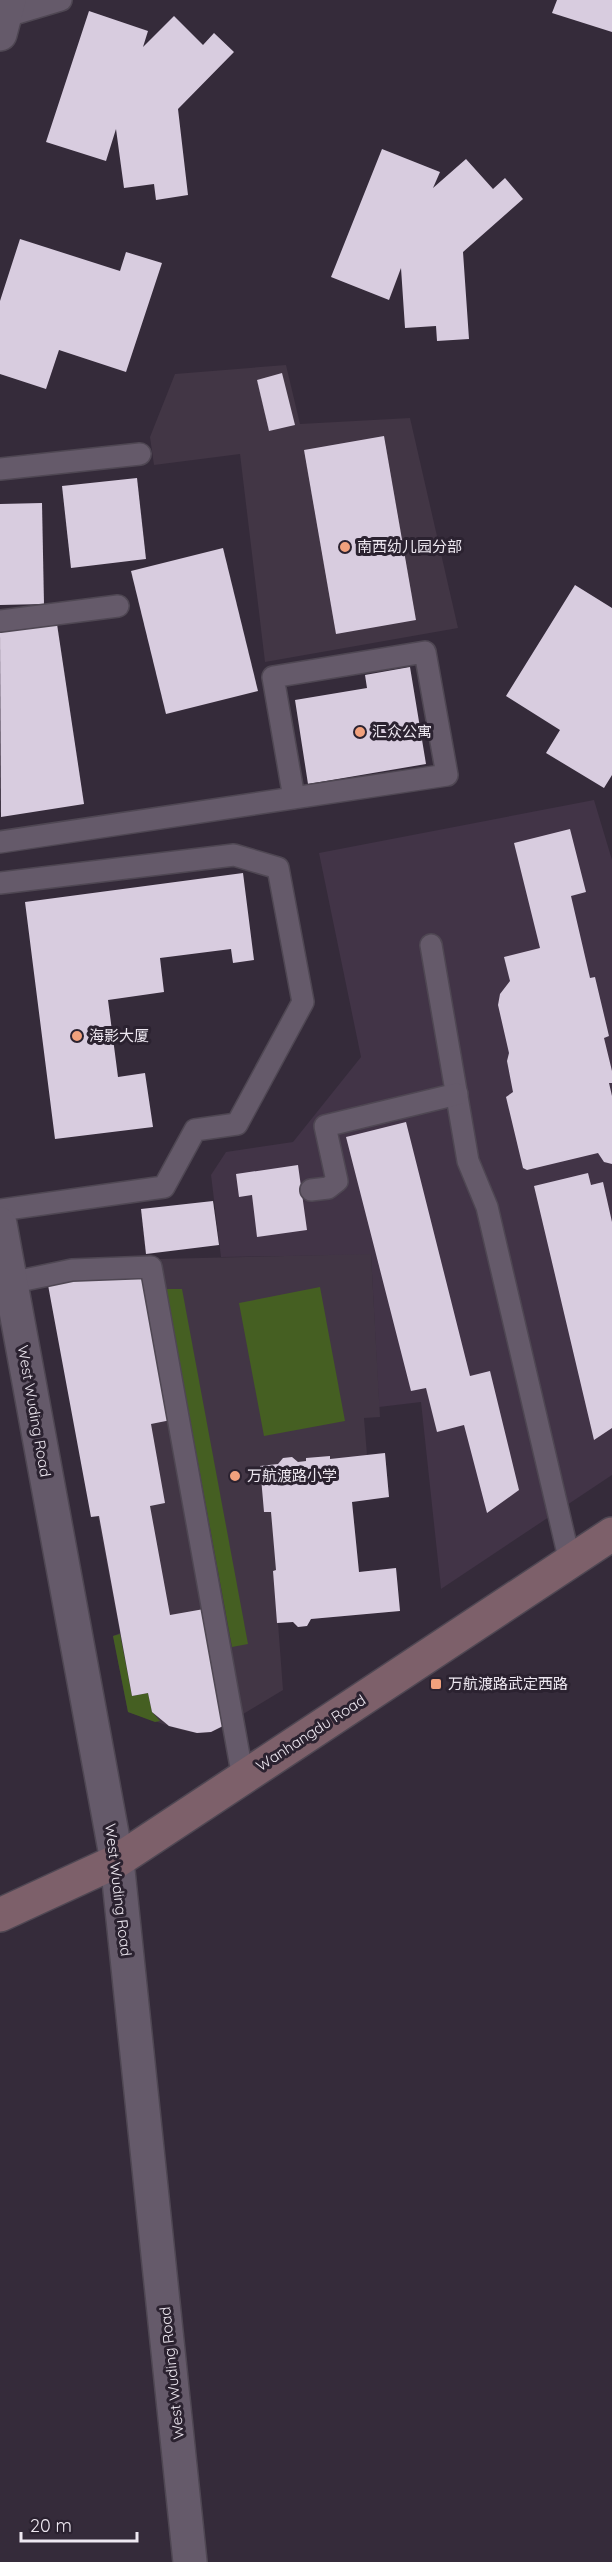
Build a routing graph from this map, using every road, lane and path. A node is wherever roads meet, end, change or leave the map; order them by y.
1 (62, 0) edge
2 (5, 17) edge
3 (140, 454) dead end
4 (0, 469) edge
5 (118, 606) dead end
6 (0, 621) edge
7 (294, 798) junction
8 (0, 842) edge
9 (0, 883) edge
10 (431, 945) dead end
11 (457, 1094) junction
12 (311, 1191) dead end
13 (0, 1210) edge
14 (0, 1224) edge
15 (10, 1283) junction
16 (612, 1534) edge
17 (570, 1562) junction
18 (243, 1778) junction
19 (117, 1861) junction
20 (0, 1915) edge
21 (190, 2562) edge

1 - 2 lane
3 - 4 lane
5 - 6 lane
7 - 7 lane
7 - 8 lane
9 - 13 lane
10 - 11 lane
11 - 12 lane
11 - 17 lane
14 - 15 street, West Wuding Road
15 - 18 lane
15 - 19 street, West Wuding Road
16 - 17 street, Wanhangdu Road
17 - 18 street, Wanhangdu Road
18 - 19 street, Wanhangdu Road
19 - 20 street, Wanhangdu Road
19 - 21 street, West Wuding Road

